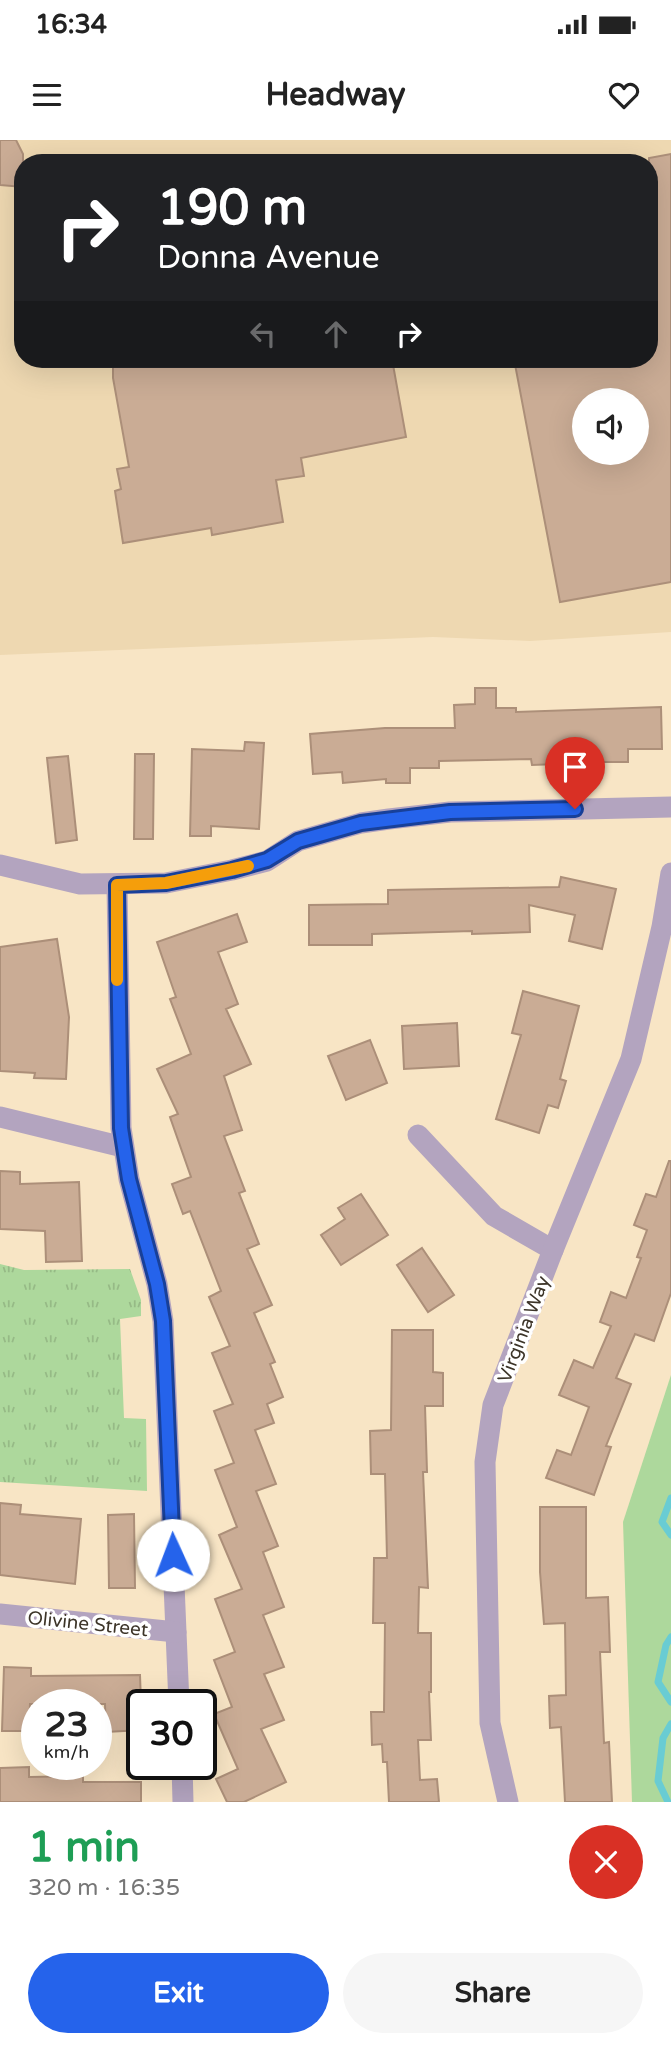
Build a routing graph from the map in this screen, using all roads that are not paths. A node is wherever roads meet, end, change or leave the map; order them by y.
1 (671, 807) edge
2 (0, 865) edge
3 (671, 873) edge
4 (117, 885) junction
5 (0, 1118) edge
6 (418, 1135) dead end
7 (123, 1147) junction
8 (553, 1250) junction
9 (0, 1614) edge
10 (176, 1632) junction
11 (178, 1689) edge
12 (182, 1780) edge
13 (183, 1802) edge
14 (508, 1802) edge

1 - 4 street
2 - 4 street
3 - 8 street, Virginia Way
4 - 7 street
5 - 7 street
6 - 8 street
7 - 10 street
8 - 14 street, Virginia Way
9 - 10 street, Olivine Street
10 - 11 street
12 - 13 street

